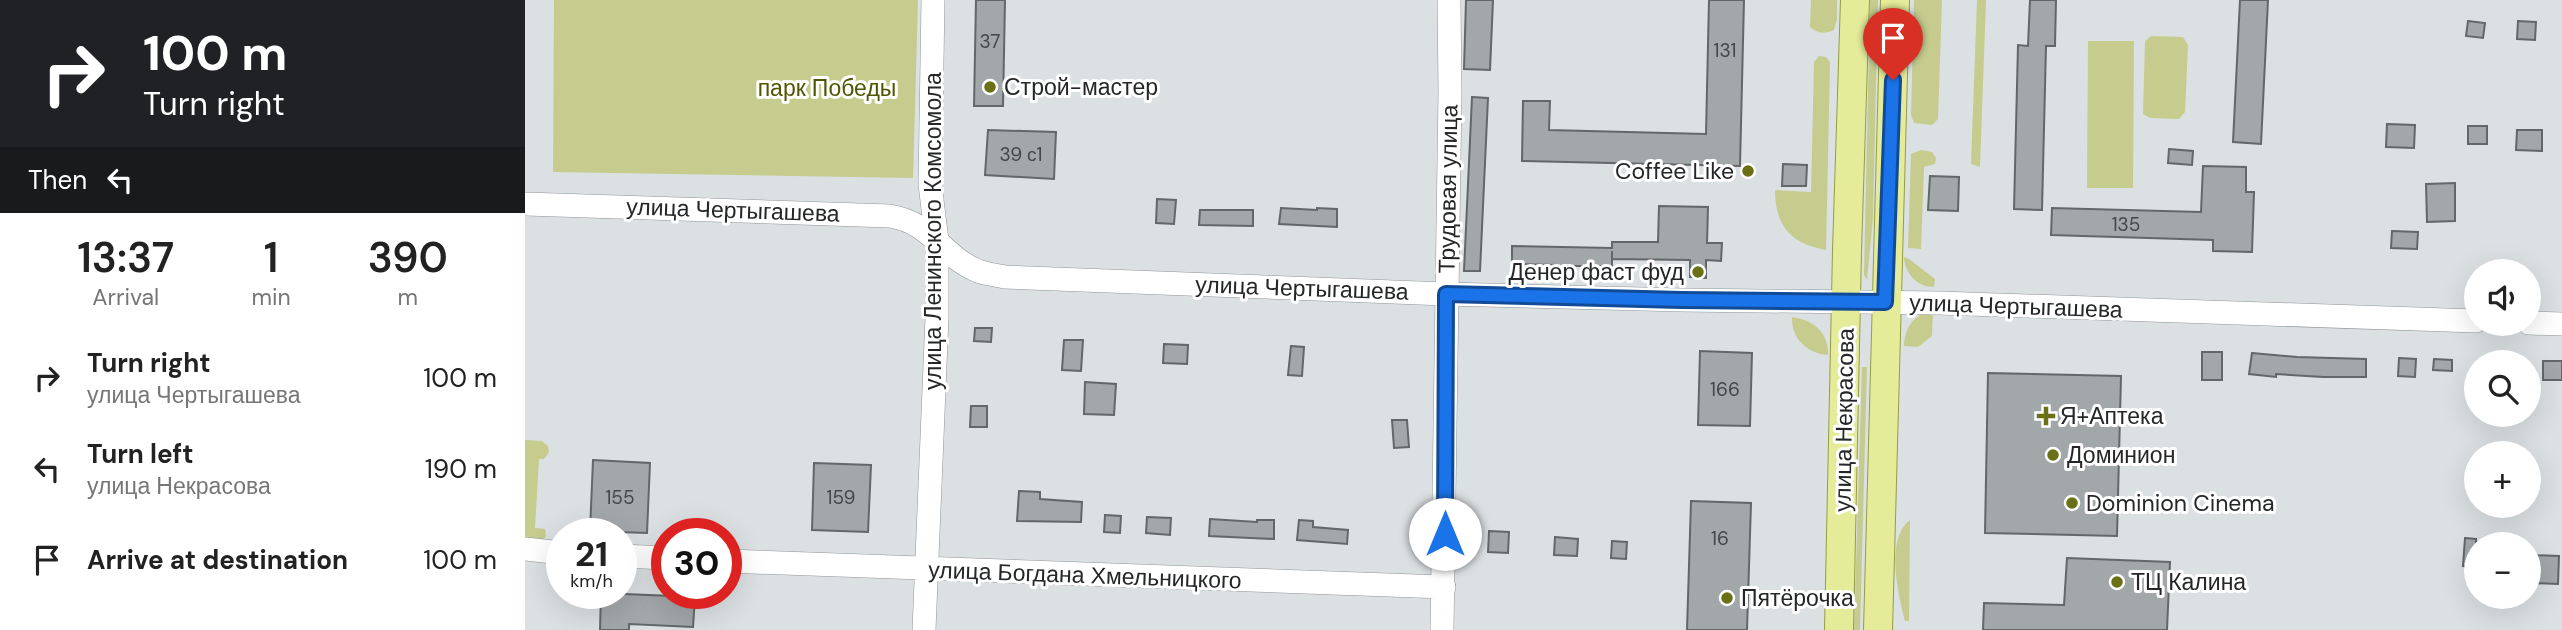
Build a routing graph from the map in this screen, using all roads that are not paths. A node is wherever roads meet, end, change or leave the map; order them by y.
1 (933, 0) edge
2 (1449, 0) edge
3 (1855, 0) edge
4 (1895, 0) edge
5 (525, 204) edge
6 (937, 241) junction
7 (1446, 294) junction
8 (1847, 301) junction
9 (1885, 302) junction
10 (2464, 321) edge
11 (2541, 323) edge
12 (2562, 324) edge
13 (525, 549) edge
14 (546, 551) edge
15 (742, 562) edge
16 (926, 569) junction
17 (1444, 587) junction
18 (924, 630) edge
19 (1443, 630) edge
20 (1839, 630) edge
21 (1878, 630) edge

1 - 6 street, улица Ленинского Комсомола
2 - 7 street, Трудовая улица
3 - 8 main road, улица Некрасова
4 - 9 main road, улица Некрасова
5 - 6 street, улица Чертыгашева
6 - 7 street, улица Чертыгашева
6 - 16 street, улица Ленинского Комсомола
7 - 8 street, улица Чертыгашева
7 - 17 street, Трудовая улица
8 - 9 street, улица Чертыгашева
8 - 20 main road, улица Некрасова
9 - 10 street, улица Чертыгашева
9 - 21 main road, улица Некрасова
11 - 12 street
13 - 14 street
15 - 16 street, улица Богдана Хмельницкого
16 - 17 street, улица Богдана Хмельницкого
16 - 18 street, улица Ленинского Комсомола
17 - 19 street, Трудовая улица

